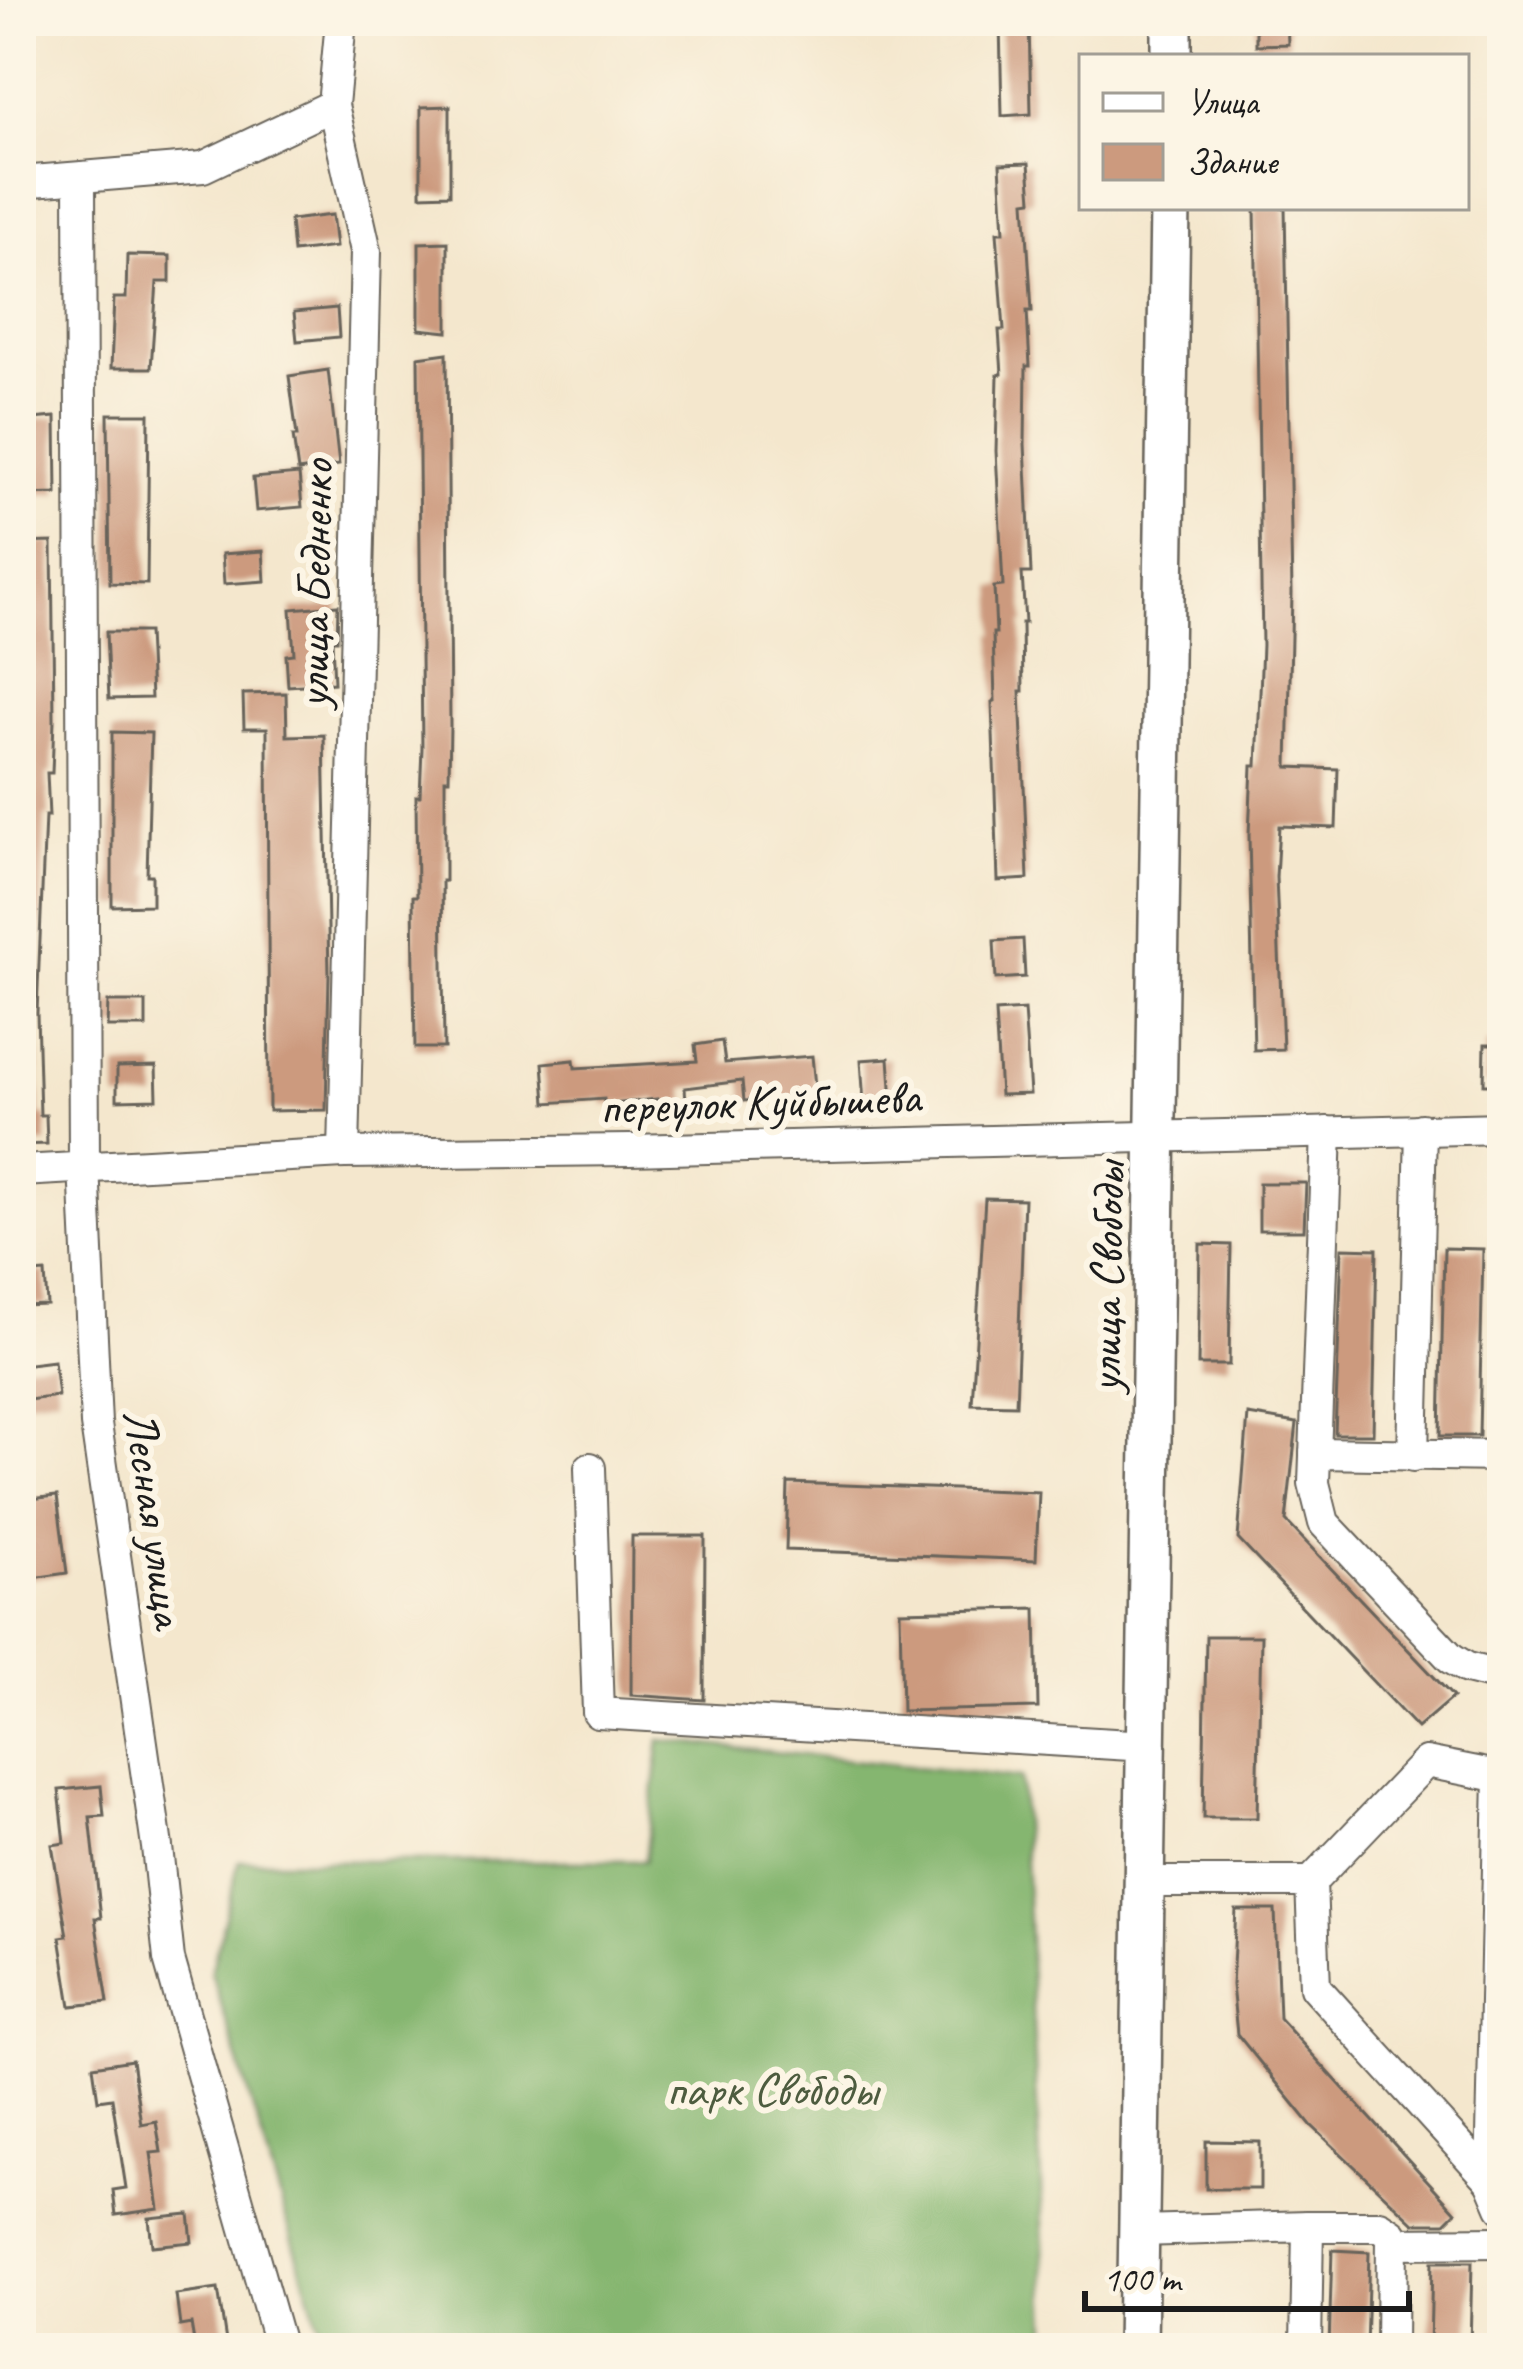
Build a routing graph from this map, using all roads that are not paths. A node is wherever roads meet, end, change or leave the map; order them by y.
1 (340, 21) edge
2 (1172, 21) edge
3 (1172, 54) edge
4 (333, 105) junction
5 (80, 178) junction
6 (21, 182) edge
7 (1170, 210) edge
8 (1502, 1128) edge
9 (1421, 1130) junction
10 (1328, 1132) junction
11 (1158, 1135) junction
12 (344, 1153) junction
13 (84, 1165) junction
14 (21, 1171) edge
15 (1315, 1453) junction
16 (1413, 1456) junction
17 (1502, 1456) edge
18 (590, 1468) dead end
19 (1502, 1677) edge
20 (1147, 1746) junction
21 (1501, 1777) edge
22 (1145, 1882) junction
23 (1311, 1882) junction
24 (1499, 2190) edge
25 (1308, 2226) junction
26 (1139, 2231) junction
27 (1502, 2242) edge
28 (1393, 2243) junction
29 (280, 2348) edge
30 (1137, 2348) edge
31 (1306, 2348) edge
32 (1391, 2348) edge

1 - 4 street, улица Бедненко
2 - 3 main road
4 - 5 street
4 - 12 street, улица Бедненко
5 - 6 street
5 - 13 street, Лесная улица
7 - 11 main road, улица Свободы
8 - 9 street, переулок Куйбышева
9 - 10 street, переулок Куйбышева
9 - 16 street
10 - 11 street, переулок Куйбышева
10 - 15 street
11 - 12 street, переулок Куйбышева
11 - 20 main road, улица Свободы
12 - 13 street, переулок Куйбышева
13 - 14 street, переулок Куйбышева
13 - 29 street, Лесная улица
15 - 16 street
15 - 19 street
16 - 17 street
18 - 20 street
20 - 22 main road, улица Свободы
21 - 23 street
21 - 24 street
22 - 23 street
22 - 26 main road, улица Свободы
23 - 24 street
25 - 26 street
25 - 28 street
25 - 31 street
26 - 30 main road, улица Свободы
27 - 28 street
28 - 32 street

